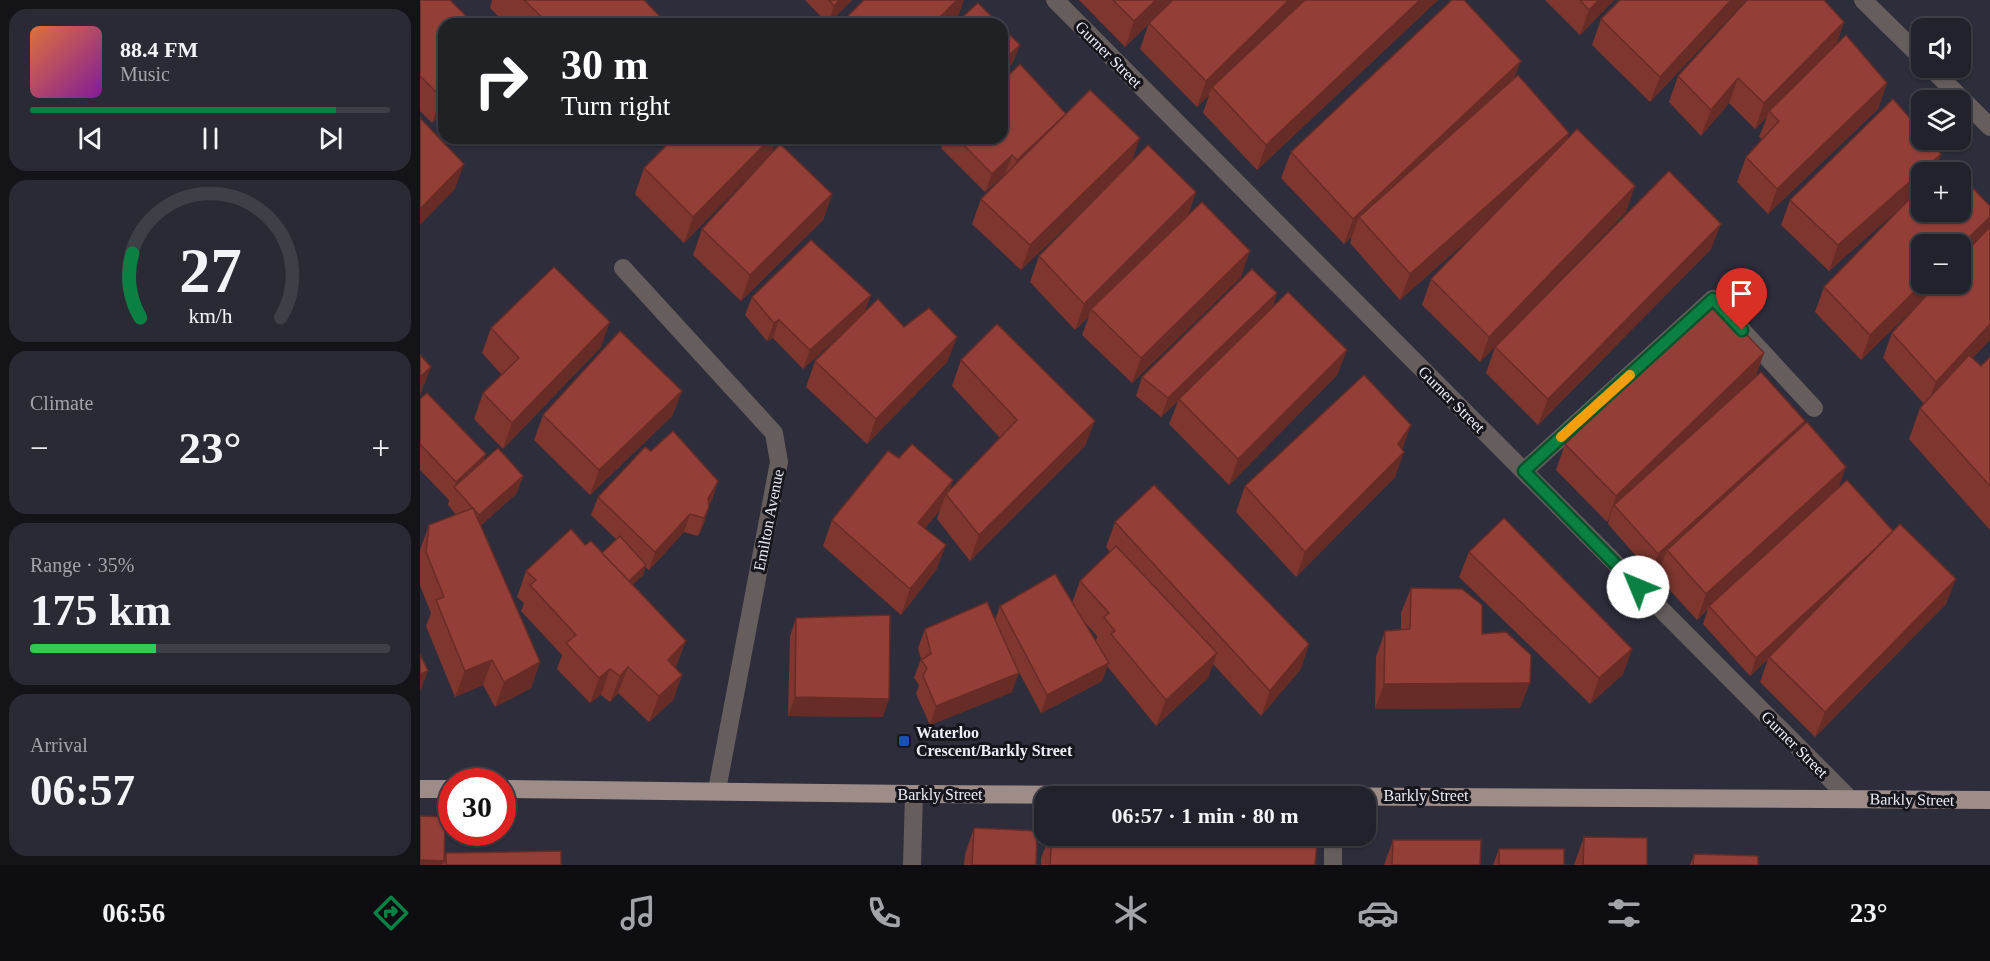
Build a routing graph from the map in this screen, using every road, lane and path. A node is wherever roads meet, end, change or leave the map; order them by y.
1 (1055, 0) edge
2 (1863, 0) edge
3 (1911, 47) edge
4 (1941, 78) edge
5 (1990, 127) edge
6 (623, 268) dead end
7 (1814, 408) dead end
8 (1524, 471) junction
9 (420, 789) edge
10 (438, 789) edge
11 (516, 789) edge
12 (717, 790) junction
13 (914, 794) junction
14 (1034, 795) edge
15 (1376, 796) edge
16 (1849, 798) junction
17 (1990, 800) edge
18 (1333, 846) edge
19 (912, 865) edge
20 (1333, 865) edge

1 - 8 street, Gurner Street
2 - 3 street
4 - 5 street
6 - 12 street, Emilton Avenue
7 - 8 street
8 - 16 street, Gurner Street
9 - 10 main road
11 - 12 main road, Barkly Street
12 - 13 main road, Barkly Street
13 - 14 main road, Barkly Street
13 - 19 street
15 - 16 main road, Barkly Street
16 - 17 main road, Barkly Street
18 - 20 street

